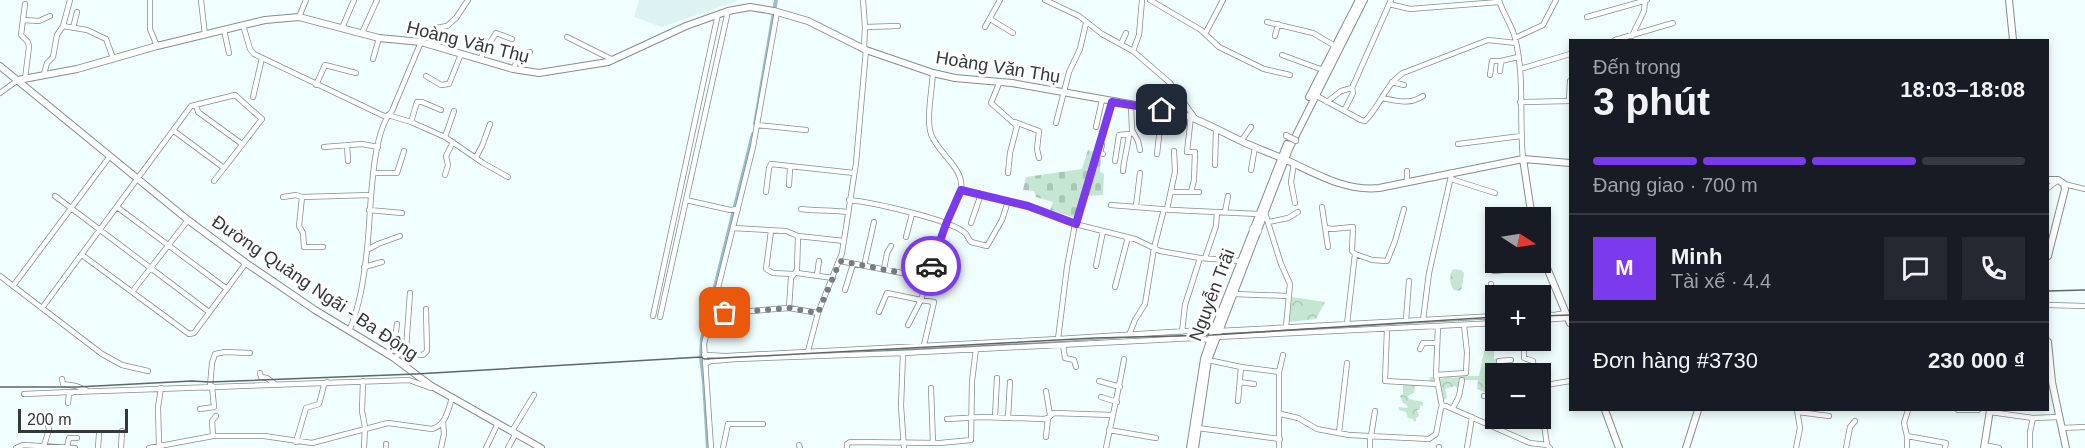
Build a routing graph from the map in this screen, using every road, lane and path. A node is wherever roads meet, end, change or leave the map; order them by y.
1 (70, 0) edge
2 (150, 0) edge
3 (201, 0) edge
4 (306, 0) edge
5 (354, 0) edge
6 (377, 0) edge
7 (468, 0) edge
8 (863, 0) edge
9 (1000, 0) edge
10 (1045, 0) edge
11 (1142, 0) edge
12 (1150, 0) edge
13 (1223, 0) edge
14 (1359, 0) edge
15 (1364, 0) edge
16 (1556, 0) edge
17 (1646, 0) edge
18 (2008, 0) edge
19 (1499, 1) edge
20 (1390, 2) edge
21 (25, 4) dead end
22 (1634, 5) junction
23 (728, 10) junction
24 (77, 12) dead end
25 (777, 12) junction
26 (718, 14) junction
27 (50, 16) dead end
28 (299, 17) junction
29 (1587, 17) dead end
30 (1640, 18) junction
31 (990, 19) junction
32 (23, 20) junction
33 (1267, 22) dead end
34 (1086, 23) junction
35 (1278, 24) junction
36 (1673, 24) dead end
37 (243, 25) junction
38 (63, 26) junction
39 (898, 26) dead end
40 (865, 27) junction
41 (985, 27) dead end
42 (73, 28) junction
43 (342, 28) junction
44 (224, 30) junction
45 (362, 33) junction
46 (1013, 33) dead end
47 (1126, 33) dead end
48 (1205, 34) junction
49 (205, 35) junction
50 (1275, 36) dead end
51 (1632, 36) junction
52 (567, 37) dead end
53 (379, 38) junction
54 (512, 39) dead end
55 (1619, 39) edge
56 (2013, 39) edge
57 (420, 41) junction
58 (1515, 41) junction
59 (1121, 44) junction
60 (157, 46) junction
61 (1335, 46) junction
62 (865, 49) junction
63 (1133, 51) junction
64 (530, 52) dead end
65 (229, 53) dead end
66 (461, 54) junction
67 (1569, 54) edge
68 (1282, 55) dead end
69 (1518, 57) junction
70 (112, 58) junction
71 (262, 58) junction
72 (373, 59) dead end
73 (480, 59) junction
74 (613, 60) junction
75 (1501, 61) junction
76 (0, 66) edge
77 (513, 69) junction
78 (1323, 70) junction
79 (1500, 71) dead end
80 (1520, 71) junction
81 (356, 73) dead end
82 (933, 73) junction
83 (44, 75) junction
84 (1290, 75) dead end
85 (1490, 75) dead end
86 (426, 76) dead end
87 (1511, 76) dead end
88 (21, 80) junction
89 (1000, 81) junction
90 (1392, 82) junction
91 (316, 85) junction
92 (1404, 85) dead end
93 (1352, 88) junction
94 (0, 93) edge
95 (1064, 93) junction
96 (1313, 94) junction
97 (1423, 96) dead end
98 (253, 97) dead end
99 (1383, 98) junction
100 (1102, 100) junction
101 (1569, 101) edge
102 (1112, 102) junction
103 (1327, 102) junction
104 (1520, 102) junction
105 (196, 105) junction
106 (1131, 105) junction
107 (441, 110) dead end
108 (1162, 110) junction
109 (454, 111) dead end
110 (1344, 111) junction
111 (387, 116) junction
112 (1193, 117) junction
113 (411, 122) junction
114 (1015, 122) junction
115 (1056, 123) dead end
116 (490, 124) dead end
117 (1095, 124) dead end
118 (757, 125) junction
119 (1251, 127) dead end
120 (1216, 129) junction
121 (806, 130) dead end
122 (174, 131) junction
123 (1131, 133) junction
124 (1521, 136) junction
125 (445, 137) junction
126 (1101, 139) junction
127 (1241, 141) junction
128 (453, 142) junction
129 (242, 144) junction
130 (347, 144) junction
131 (1458, 144) dead end
132 (324, 147) dead end
133 (378, 147) junction
134 (1255, 147) junction
135 (1140, 150) dead end
136 (404, 151) dead end
137 (1174, 152) dead end
138 (1103, 154) dead end
139 (1157, 154) dead end
140 (110, 156) junction
141 (476, 157) junction
142 (1039, 158) dead end
143 (1283, 158) junction
144 (1523, 159) junction
145 (348, 161) dead end
146 (1115, 161) dead end
147 (1294, 163) junction
148 (1569, 163) edge
149 (1215, 165) dead end
150 (224, 168) junction
151 (790, 168) junction
152 (1251, 170) dead end
153 (1123, 171) dead end
154 (1407, 171) dead end
155 (373, 173) junction
156 (854, 173) junction
157 (1008, 173) dead end
158 (1140, 173) dead end
159 (445, 175) dead end
160 (1451, 175) junction
161 (507, 177) dead end
162 (139, 179) junction
163 (2049, 180) edge
164 (2058, 180) junction
165 (214, 181) dead end
166 (1407, 182) junction
167 (2064, 184) junction
168 (789, 185) dead end
169 (2049, 187) edge
170 (2085, 189) edge
171 (961, 190) junction
172 (766, 192) dead end
173 (1171, 192) junction
174 (1191, 192) junction
175 (1199, 192) dead end
176 (1495, 193) dead end
177 (981, 194) junction
178 (370, 195) junction
179 (55, 196) dead end
180 (679, 196) junction
181 (1228, 196) dead end
182 (283, 197) dead end
183 (302, 197) junction
184 (686, 199) junction
185 (849, 201) junction
186 (1008, 201) junction
187 (1295, 203) dead end
188 (1111, 205) dead end
189 (1136, 206) junction
190 (117, 207) junction
191 (1322, 207) dead end
192 (1530, 207) edge
193 (70, 208) junction
194 (738, 209) junction
195 (801, 209) dead end
196 (1165, 209) junction
197 (1404, 209) dead end
198 (369, 210) junction
199 (847, 212) junction
200 (1217, 212) junction
201 (1225, 212) junction
202 (1298, 212) dead end
203 (402, 213) dead end
204 (1262, 213) junction
205 (912, 214) junction
206 (188, 220) junction
207 (874, 222) dead end
208 (1269, 222) junction
209 (971, 223) dead end
210 (946, 224) junction
211 (1076, 224) junction
212 (733, 228) junction
213 (1326, 228) junction
214 (100, 230) junction
215 (1255, 230) junction
216 (771, 231) junction
217 (1103, 231) junction
218 (400, 236) dead end
219 (798, 236) junction
220 (906, 237) dead end
221 (1128, 237) junction
222 (844, 241) junction
223 (169, 244) junction
224 (891, 246) dead end
225 (323, 247) dead end
226 (1328, 247) dead end
227 (1154, 248) junction
228 (367, 251) junction
229 (2049, 252) edge
230 (1355, 254) junction
231 (82, 255) junction
232 (1203, 258) junction
233 (819, 261) dead end
234 (840, 261) junction
235 (1240, 261) junction
236 (382, 262) dead end
237 (246, 263) junction
238 (853, 264) junction
239 (864, 266) junction
240 (1096, 266) dead end
241 (364, 267) junction
242 (150, 268) junction
243 (884, 269) junction
244 (795, 273) junction
245 (1549, 273) edge
246 (817, 275) junction
247 (0, 276) edge
248 (833, 278) junction
249 (928, 278) junction
250 (1409, 281) dead end
251 (13, 286) junction
252 (1115, 287) dead end
253 (227, 289) junction
254 (845, 290) dead end
255 (132, 292) junction
256 (410, 293) dead end
257 (1234, 294) junction
258 (1289, 296) junction
259 (921, 300) junction
260 (2049, 305) edge
261 (2085, 306) edge
262 (42, 308) junction
263 (789, 308) junction
264 (426, 309) dead end
265 (209, 312) junction
266 (879, 312) dead end
267 (818, 313) junction
268 (1568, 313) edge
269 (712, 314) junction
270 (1551, 315) edge
271 (652, 316) dead end
272 (660, 317) dead end
273 (1485, 317) edge
274 (1551, 317) edge
275 (1406, 320) junction
276 (1423, 320) junction
277 (1485, 323) edge
278 (398, 324) dead end
279 (1347, 324) junction
280 (908, 325) dead end
281 (1464, 325) junction
282 (1438, 326) junction
283 (1286, 327) junction
284 (1386, 329) junction
285 (349, 331) junction
286 (1182, 332) junction
287 (1129, 335) junction
288 (1215, 335) junction
289 (1058, 339) junction
290 (1437, 343) junction
291 (924, 345) junction
292 (1063, 345) junction
293 (976, 349) junction
294 (1420, 349) dead end
295 (808, 351) junction
296 (1524, 351) edge
297 (250, 353) dead end
298 (404, 353) junction
299 (903, 353) junction
300 (1283, 355) dead end
301 (391, 356) junction
302 (704, 356) junction
303 (1124, 359) dead end
304 (1208, 360) junction
305 (1511, 360) dead end
306 (2049, 362) edge
307 (1347, 363) dead end
308 (1499, 363) edge
309 (1533, 363) edge
310 (705, 364) junction
311 (1076, 367) dead end
312 (1241, 367) junction
313 (148, 371) dead end
314 (1279, 372) junction
315 (260, 373) dead end
316 (1436, 375) junction
317 (997, 378) dead end
318 (62, 379) dead end
319 (1462, 380) dead end
320 (363, 381) junction
321 (1010, 381) dead end
322 (1099, 381) dead end
323 (1569, 381) edge
324 (327, 382) junction
325 (1240, 382) junction
326 (2050, 382) edge
327 (274, 384) junction
328 (1254, 384) dead end
329 (1437, 384) junction
330 (1551, 384) edge
331 (211, 386) junction
332 (1120, 387) junction
333 (161, 388) junction
334 (931, 388) dead end
335 (440, 390) junction
336 (86, 391) junction
337 (1046, 391) dead end
338 (70, 392) junction
339 (24, 394) dead end
340 (534, 395) dead end
341 (1101, 397) dead end
342 (452, 398) junction
343 (1238, 401) dead end
344 (1117, 402) junction
345 (68, 403) dead end
346 (1442, 406) junction
347 (1453, 408) junction
348 (200, 410) dead end
349 (1375, 411) dead end
350 (1605, 411) edge
351 (1698, 411) edge
352 (1798, 411) edge
353 (1908, 411) edge
354 (1990, 411) edge
355 (1281, 414) junction
356 (1112, 415) junction
357 (216, 416) dead end
358 (1829, 416) dead end
359 (995, 417) junction
360 (1049, 417) junction
361 (1472, 417) junction
362 (2059, 417) junction
363 (970, 418) junction
364 (1008, 418) junction
365 (2033, 418) junction
366 (947, 419) dead end
367 (1855, 421) dead end
368 (46, 422) dead end
369 (443, 422) junction
370 (498, 423) junction
371 (763, 424) dead end
372 (365, 427) junction
373 (2085, 427) edge
374 (1198, 428) junction
375 (2062, 428) junction
376 (1545, 429) edge
377 (1109, 430) junction
378 (122, 431) dead end
379 (514, 432) junction
380 (1340, 433) junction
381 (99, 434) dead end
382 (213, 436) junction
383 (1370, 436) junction
384 (1907, 436) junction
385 (1046, 437) dead end
386 (77, 438) dead end
387 (1156, 438) dead end
388 (1280, 439) junction
389 (296, 442) junction
390 (904, 445) edge
391 (931, 445) edge
392 (963, 445) edge
393 (44, 446) junction
394 (1548, 446) edge
395 (67, 447) edge
396 (160, 447) edge
397 (1984, 447) edge
398 (16, 448) edge
399 (75, 448) edge
400 (98, 448) edge
401 (122, 448) edge
402 (148, 448) edge
403 (295, 448) edge
404 (363, 448) edge
405 (441, 448) edge
406 (486, 448) edge
407 (508, 448) edge
408 (541, 448) edge
409 (711, 448) edge
410 (723, 448) edge
411 (847, 448) edge
412 (1106, 448) edge
413 (1190, 448) edge
414 (1195, 448) edge
415 (1279, 448) edge
416 (1370, 448) edge
417 (1467, 448) edge
418 (1619, 448) edge
419 (1686, 448) edge
420 (1796, 448) edge
421 (1846, 448) edge
422 (1907, 448) edge
423 (1946, 448) edge
424 (1999, 448) edge
425 (2030, 448) edge
426 (2066, 448) edge

1 - 38 street
2 - 60 street
3 - 49 street
4 - 28 street
5 - 43 street
6 - 45 street
7 - 57 street
8 - 40 street
9 - 31 street
10 - 34 street
11 - 63 street
12 - 48 street
13 - 48 street
14 - 61 main road
15 - 96 main road
16 - 58 street
17 - 22 street
17 - 30 street
18 - 56 main road
19 - 20 street
19 - 58 street
20 - 93 street
21 - 32 street
22 - 29 street
22 - 30 street
23 - 25 main road, Hoàng Văn Thụ
23 - 26 main road, Hoàng Văn Thụ
23 - 184 street
24 - 42 street
25 - 62 main road, Hoàng Văn Thụ
25 - 118 street
26 - 74 main road, Hoàng Văn Thụ
26 - 180 street
27 - 32 street
28 - 37 main road, Hoàng Văn Thụ
28 - 43 main road, Hoàng Văn Thụ
30 - 51 street
31 - 41 street
31 - 46 street
32 - 88 street
33 - 35 street
34 - 59 street
34 - 95 street
35 - 50 street
35 - 61 street
36 - 51 street
37 - 44 main road, Hoàng Văn Thụ
37 - 71 street
38 - 42 street
38 - 83 street
39 - 40 street
40 - 62 street
42 - 70 street
43 - 45 main road, Hoàng Văn Thụ
44 - 49 main road, Hoàng Văn Thụ
44 - 65 street
45 - 53 main road, Hoàng Văn Thụ
47 - 59 street
48 - 84 street
49 - 60 main road, Hoàng Văn Thụ
51 - 55 street
52 - 74 street
53 - 57 main road, Hoàng Văn Thụ
53 - 72 street
54 - 73 street
57 - 66 main road, Hoàng Văn Thụ
57 - 111 street
58 - 69 street
58 - 90 street
59 - 63 street
60 - 70 main road, Hoàng Văn Thụ
61 - 78 main road
62 - 82 main road, Hoàng Văn Thụ
62 - 156 street
63 - 112 street
64 - 77 street
66 - 73 main road, Hoàng Văn Thụ
66 - 86 street
67 - 80 street
68 - 78 street
69 - 75 street
69 - 80 street
70 - 83 main road, Hoàng Văn Thụ
71 - 91 street
71 - 98 street
73 - 77 main road, Hoàng Văn Thụ
74 - 77 main road, Hoàng Văn Thụ
75 - 79 street
75 - 85 street
76 - 88 main road, Đường Quảng Ngãi - Ba Động
78 - 96 main road
80 - 87 street
80 - 104 street
81 - 91 street
82 - 89 main road, Hoàng Văn Thụ
82 - 171 street
83 - 88 main road, Hoàng Văn Thụ
88 - 94 street
88 - 140 main road, Đường Quảng Ngãi - Ba Động
89 - 95 main road, Hoàng Văn Thụ
89 - 114 street
90 - 92 street
90 - 99 street
91 - 111 street
93 - 103 street
93 - 110 street
95 - 100 main road, Hoàng Văn Thụ
95 - 115 street
96 - 103 street
96 - 143 main road, Nguyễn Trãi
97 - 99 street
99 - 110 street
100 - 102 main road, Hoàng Văn Thụ
100 - 117 street
101 - 104 street
102 - 106 main road, Hoàng Văn Thụ
102 - 126 street
103 - 110 street
104 - 124 street
105 - 122 street
105 - 129 street
105 - 129 street
106 - 108 main road, Hoàng Văn Thụ
106 - 123 street
107 - 113 street
108 - 112 main road, Hoàng Văn Thụ
108 - 139 street
109 - 125 street
111 - 113 street
111 - 133 street
112 - 120 main road, Hoàng Văn Thụ
112 - 174 street
113 - 125 street
114 - 142 street
114 - 157 street
116 - 141 street
118 - 121 street
118 - 194 street
119 - 127 street
120 - 127 main road, Hoàng Văn Thụ
120 - 149 street
122 - 150 street
122 - 162 street
123 - 135 street
123 - 146 street
123 - 153 street
124 - 131 street
124 - 144 street
125 - 128 street
126 - 138 street
126 - 211 street
127 - 134 main road, Hoàng Văn Thụ
128 - 141 street
128 - 159 street
129 - 150 street
130 - 132 street
130 - 133 street
130 - 145 street
133 - 155 street
134 - 143 main road, Hoàng Văn Thụ
134 - 152 street
136 - 155 street
137 - 173 street
140 - 162 main road, Đường Quảng Ngãi - Ba Động
140 - 193 street
141 - 161 street
143 - 147 main road, Hoàng Văn Thụ
143 - 204 main road, Nguyễn Trãi
144 - 148 main road, Hoàng Văn Thụ
144 - 160 main road, Hoàng Văn Thụ
144 - 192 main road
147 - 166 main road, Hoàng Văn Thụ
147 - 187 street
150 - 165 street
151 - 156 street
151 - 168 street
151 - 172 street
154 - 166 street
155 - 178 street
156 - 185 street
158 - 189 street
160 - 166 main road, Hoàng Văn Thụ
160 - 176 street
160 - 276 street
162 - 190 street
162 - 206 main road, Đường Quảng Ngãi - Ba Động
163 - 164 main road
164 - 167 main road
164 - 169 street
167 - 170 street
167 - 229 main road
171 - 177 street
171 - 210 street
173 - 174 street
173 - 196 street
174 - 175 street
177 - 186 street
177 - 209 street
178 - 183 street
178 - 198 street
179 - 193 street
180 - 184 street
180 - 271 street
181 - 201 street
182 - 183 street
183 - 225 street
184 - 194 street
184 - 272 street
185 - 199 street
185 - 205 street
186 - 210 street
186 - 211 street
188 - 189 street
189 - 196 street
190 - 214 street
190 - 223 street
191 - 213 street
193 - 214 street
193 - 251 street
194 - 212 street
195 - 199 street
196 - 200 street
196 - 227 street
197 - 230 street
198 - 203 street
198 - 228 street
199 - 222 street
200 - 201 street
200 - 232 street
201 - 204 street
202 - 208 street
204 - 208 street
204 - 215 main road, Nguyễn Trãi
205 - 210 street
205 - 220 street
206 - 223 street
206 - 237 main road, Đường Quảng Ngãi - Ba Động
207 - 239 street
208 - 258 street
210 - 249 street
211 - 217 street
211 - 289 street
212 - 216 street
212 - 269 street
213 - 226 street
213 - 230 street
214 - 231 street
214 - 242 street
215 - 235 main road, Nguyễn Trãi
215 - 257 main road, Nguyễn Trãi
216 - 219 street
216 - 244 street
217 - 221 street
217 - 240 street
218 - 228 street
219 - 222 street
219 - 244 street
221 - 227 street
221 - 252 street
222 - 234 street
223 - 242 street
223 - 253 street
224 - 243 street
227 - 232 street
227 - 287 street
228 - 241 street
230 - 279 street
231 - 255 street
231 - 262 street
232 - 235 street
232 - 286 street
233 - 246 street
234 - 238 street
234 - 248 street
235 - 288 main road, Nguyễn Trãi
236 - 241 street
237 - 253 street
237 - 285 main road, Đường Quảng Ngãi - Ba Động
238 - 239 street
238 - 254 street
239 - 243 street
241 - 285 street
242 - 255 street
242 - 265 street
243 - 249 street
244 - 246 street
244 - 263 street
245 - 268 main road
246 - 248 street
247 - 251 street
248 - 267 street
249 - 259 street
250 - 275 street
251 - 262 street
253 - 265 street
255 - 265 street
256 - 298 street
257 - 258 street
257 - 288 main road, Nguyễn Trãi
258 - 283 street
259 - 266 street
259 - 280 street
259 - 291 street
260 - 261 street
262 - 313 street
263 - 267 street
263 - 269 street
264 - 298 street
267 - 295 street
268 - 270 street
268 - 274 street
269 - 302 street
273 - 276 street
275 - 276 street
275 - 279 street
277 - 281 street
278 - 301 street
279 - 283 street
281 - 282 street
281 - 316 street
282 - 284 street
282 - 290 street
283 - 288 street
284 - 288 street
284 - 329 street
285 - 301 main road, Đường Quảng Ngãi - Ba Động
286 - 287 street
286 - 288 street
287 - 289 street
288 - 292 street
288 - 304 main road, Nguyễn Trãi
288 - 413 main road, Nguyễn Trãi
289 - 291 street
290 - 294 street
290 - 316 street
291 - 295 street
292 - 293 street
292 - 311 street
293 - 299 street
293 - 363 street
295 - 302 street
296 - 309 street
297 - 331 street
298 - 301 street
299 - 310 street
299 - 390 street
300 - 314 street
301 - 335 main road, Đường Quảng Ngãi - Ba Động
302 - 310 street
303 - 332 street
304 - 312 street
304 - 374 main road, Nguyễn Trãi
305 - 308 street
306 - 326 main road
307 - 380 street
310 - 409 street
312 - 314 street
312 - 325 street
314 - 355 street
315 - 327 street
316 - 329 street
317 - 359 street
318 - 336 street
319 - 347 street
320 - 324 street
320 - 335 street
320 - 372 street
321 - 364 street
322 - 332 street
323 - 330 street
324 - 327 street
324 - 389 street
325 - 328 street
325 - 343 street
326 - 362 main road
327 - 331 street
329 - 346 street
331 - 333 street
331 - 348 street
332 - 344 street
333 - 336 street
333 - 396 street
334 - 391 street
335 - 342 main road, Đường Quảng Ngãi - Ba Động
336 - 338 street
337 - 360 street
338 - 339 street
338 - 345 street
340 - 379 street
341 - 344 street
342 - 369 street
342 - 370 main road, Đường Quảng Ngãi - Ba Động
344 - 356 street
346 - 347 street
346 - 383 street
347 - 361 street
349 - 383 street
350 - 418 main road
351 - 419 main road
352 - 358 street
352 - 420 street
353 - 384 street
354 - 365 street
354 - 397 main road
355 - 380 street
355 - 388 street
356 - 360 street
356 - 377 street
357 - 382 street
359 - 363 street
359 - 364 street
360 - 364 street
360 - 385 street
361 - 394 street
361 - 417 street
362 - 365 street
362 - 375 main road
363 - 366 street
363 - 392 street
365 - 425 street
367 - 421 street
368 - 393 street
369 - 372 street
369 - 405 street
370 - 379 main road, Đường Quảng Ngãi - Ba Động
370 - 406 street
371 - 410 street
372 - 389 street
372 - 404 street
373 - 375 street
374 - 388 street
374 - 414 main road, Nguyễn Trãi
375 - 426 main road
376 - 394 street
377 - 387 street
377 - 412 street
378 - 401 street
379 - 407 street
379 - 408 main road, Đường Quảng Ngãi - Ba Động
380 - 383 street
381 - 400 street
382 - 389 street
382 - 396 street
383 - 416 street
384 - 422 street
384 - 423 street
386 - 395 street
388 - 415 street
389 - 403 street
390 - 391 street
390 - 411 street
391 - 392 street
393 - 395 street
393 - 398 street
395 - 399 street
396 - 402 street
397 - 424 street

